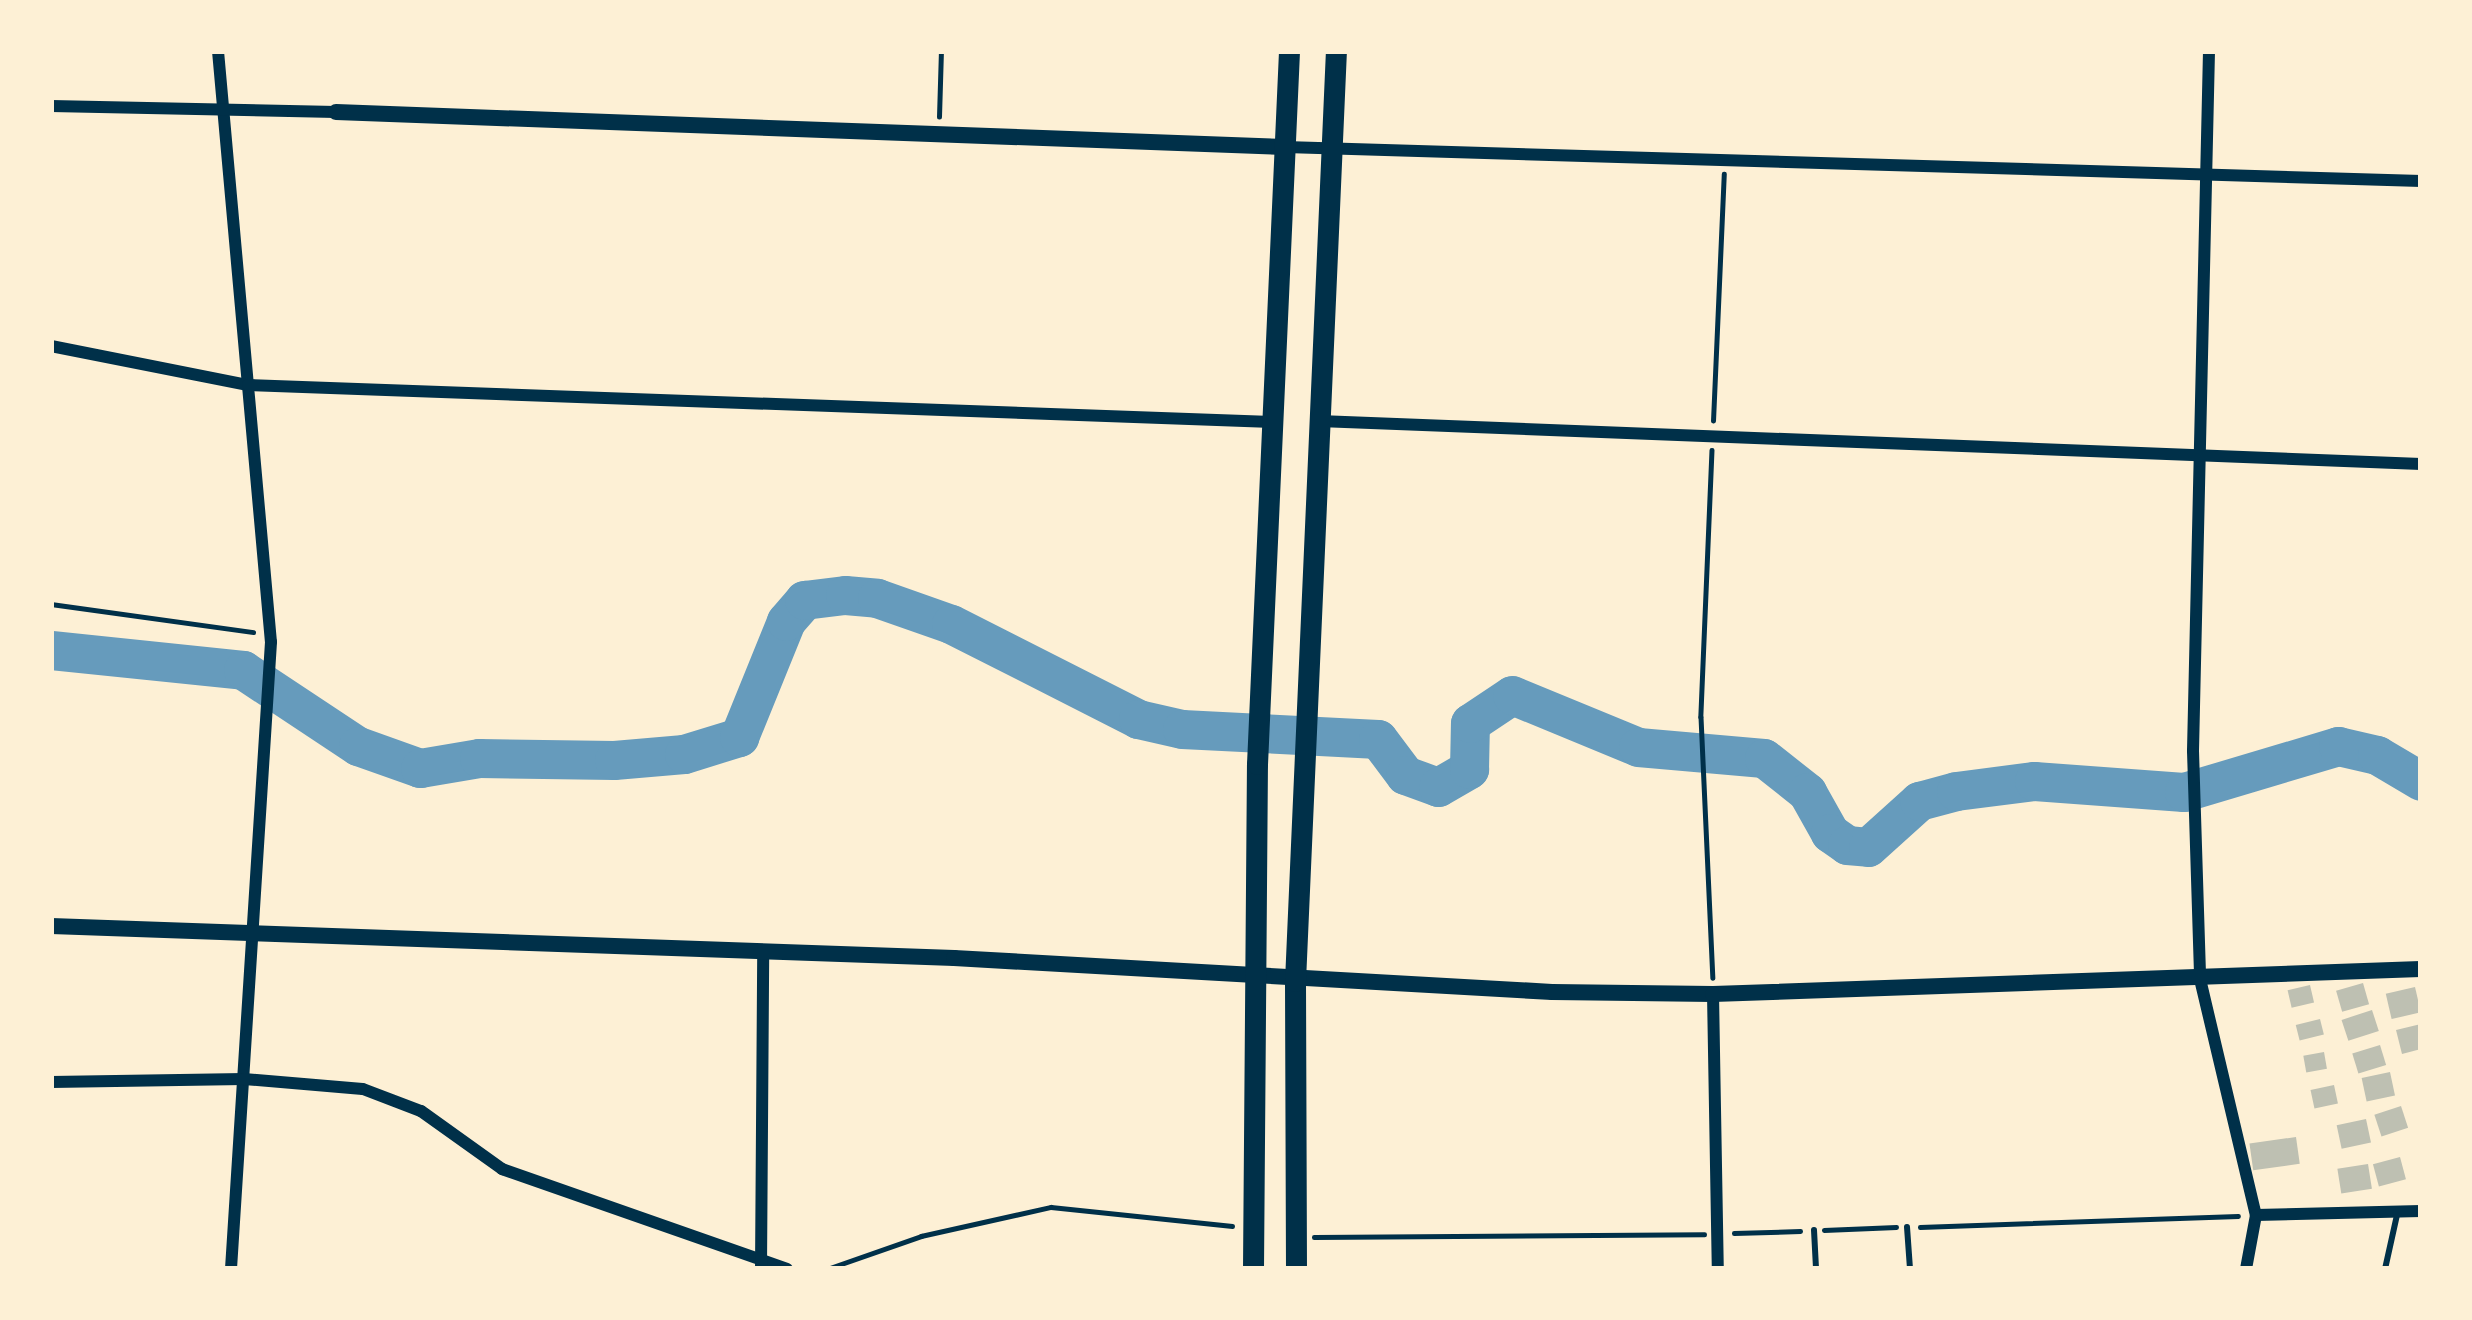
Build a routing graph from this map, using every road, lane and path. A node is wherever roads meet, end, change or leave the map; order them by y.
1 (218, 51) edge
2 (941, 51) edge
3 (1289, 51) edge
4 (1336, 51) edge
5 (2210, 51) edge
6 (51, 106) edge
7 (221, 110) junction
8 (336, 112) joint
9 (938, 135) junction
10 (1285, 147) junction
11 (1332, 148) junction
12 (2205, 170) junction
13 (2421, 181) edge
14 (51, 346) edge
15 (248, 385) junction
16 (1319, 421) junction
17 (1272, 422) junction
18 (2201, 454) junction
19 (2421, 464) edge
20 (51, 604) edge
21 (270, 638) junction
22 (1701, 718) dead end
23 (51, 926) edge
24 (250, 933) junction
25 (763, 951) junction
26 (2421, 970) edge
27 (2200, 979) junction
28 (1251, 980) junction
29 (1295, 981) junction
30 (1713, 994) junction
31 (244, 1079) junction
32 (51, 1082) edge
33 (2421, 1211) edge
34 (2256, 1215) junction
35 (2397, 1215) junction
36 (1907, 1227) junction
37 (1252, 1230) junction
38 (1814, 1230) junction
39 (1716, 1234) junction
40 (1295, 1237) junction
41 (762, 1262) edge
42 (231, 1269) edge
43 (787, 1269) edge
44 (827, 1269) edge
45 (1253, 1269) edge
46 (1296, 1269) edge
47 (1718, 1269) edge
48 (1816, 1269) edge
49 (1910, 1269) edge
50 (2246, 1269) edge
51 (2385, 1269) edge

1 - 7 street
2 - 9 path
3 - 10 main road
4 - 11 main road
5 - 12 street
6 - 7 street
7 - 8 street
7 - 15 street
8 - 9 street
9 - 10 street
10 - 11 street
10 - 17 main road
11 - 12 street
11 - 16 main road
12 - 13 street
12 - 18 street
14 - 15 street
15 - 17 street
15 - 21 street
16 - 18 street
16 - 29 main road
17 - 28 main road
18 - 19 street
18 - 27 street
20 - 21 path
21 - 24 street
22 - 30 path
23 - 24 street
24 - 25 street
24 - 31 street
25 - 28 street
25 - 41 street
26 - 27 street
27 - 30 street
27 - 34 street
28 - 29 street
28 - 37 main road
29 - 30 street
29 - 40 main road
30 - 39 street
31 - 32 street
31 - 41 street
31 - 42 street
33 - 35 street
34 - 35 street
34 - 36 path
34 - 50 street
35 - 51 lane
36 - 38 path
36 - 49 lane
37 - 44 path
37 - 45 main road
38 - 39 path
38 - 48 lane
39 - 40 path
39 - 47 street
40 - 46 main road
41 - 43 street

